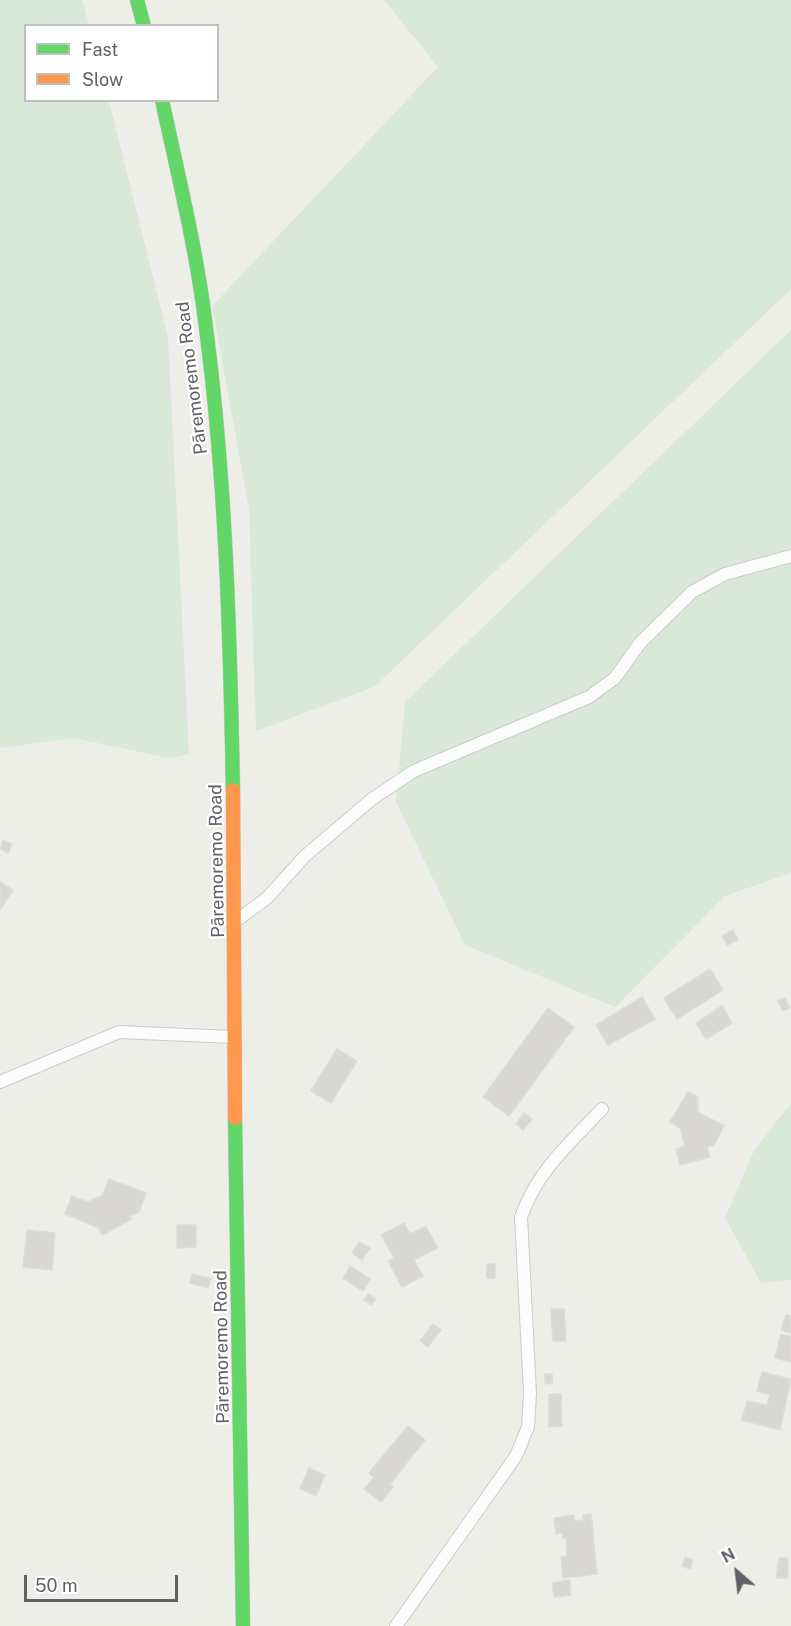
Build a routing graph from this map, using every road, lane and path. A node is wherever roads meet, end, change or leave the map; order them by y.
1 (136, 0) edge
2 (143, 24) edge
3 (162, 102) edge
4 (791, 556) edge
5 (236, 920) junction
6 (234, 1038) junction
7 (0, 1082) edge
8 (602, 1109) dead end
9 (243, 1626) edge
10 (396, 1626) edge

1 - 2 street
3 - 5 street, Pāremoremo Road
4 - 5 lane
5 - 6 street, Pāremoremo Road
6 - 7 lane
6 - 9 street, Pāremoremo Road
8 - 10 lane

